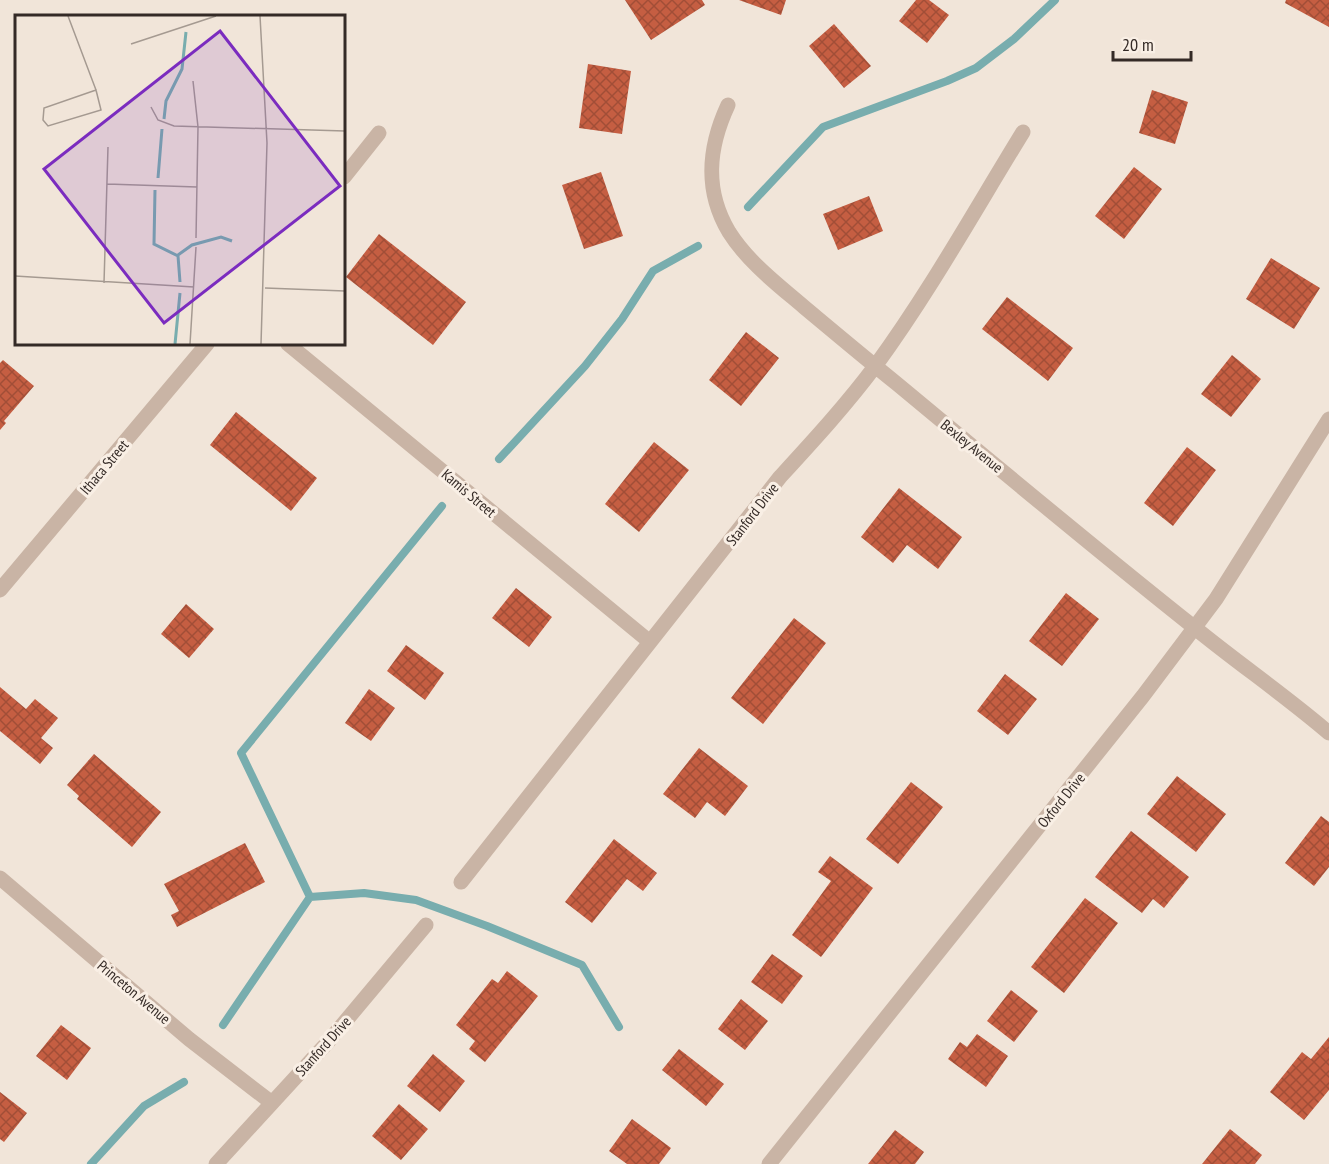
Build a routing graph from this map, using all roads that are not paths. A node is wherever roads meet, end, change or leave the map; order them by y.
1 (728, 105) dead end
2 (1023, 132) dead end
3 (379, 133) dead end
4 (345, 176) edge
5 (206, 345) edge
6 (289, 345) edge
7 (875, 366) junction
8 (1329, 419) edge
9 (0, 590) edge
10 (1195, 628) junction
11 (650, 642) junction
12 (1329, 733) edge
13 (0, 878) edge
14 (461, 882) dead end
15 (426, 925) dead end
16 (272, 1103) junction
17 (216, 1164) edge
18 (769, 1164) edge

1 - 7 street, Bexley Avenue
2 - 7 street, Stanford Drive
3 - 4 street
5 - 9 street, Ithaca Street
6 - 11 street, Kamis Street
7 - 10 street, Bexley Avenue
7 - 11 street, Stanford Drive
8 - 10 street, Oxford Drive
10 - 12 street, Bexley Avenue
10 - 18 street, Oxford Drive
11 - 14 street, Stanford Drive
13 - 16 street, Princeton Avenue
15 - 16 street, Stanford Drive
16 - 17 street, Stanford Drive

